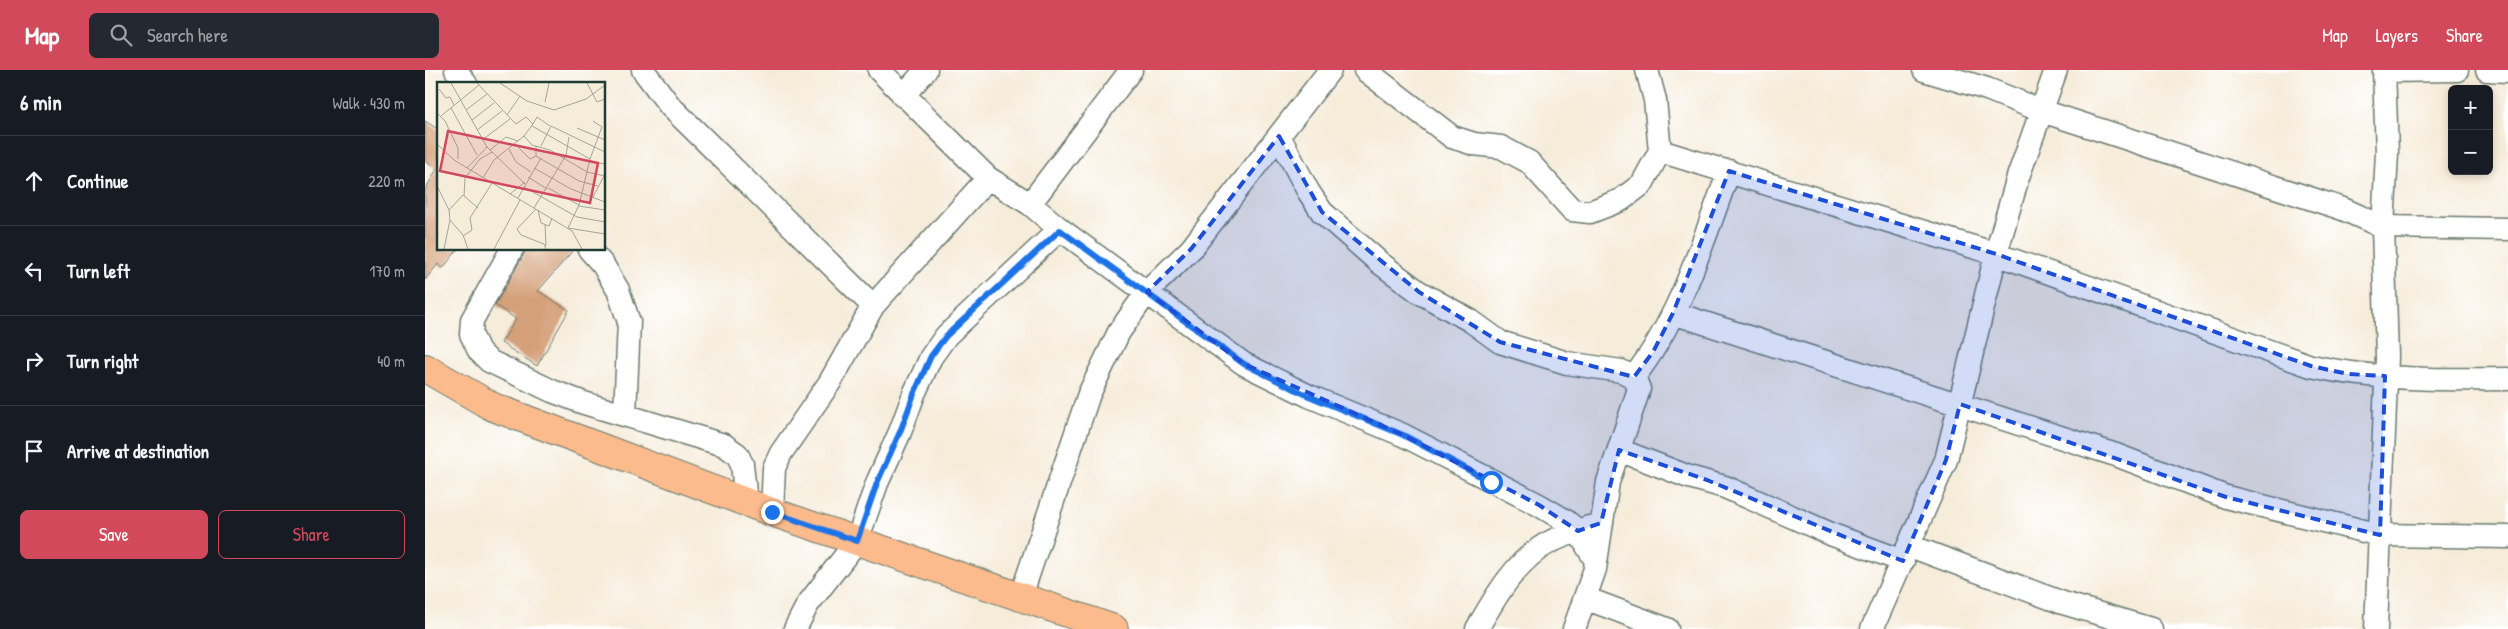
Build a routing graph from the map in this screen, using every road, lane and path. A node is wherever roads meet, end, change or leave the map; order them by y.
1 (457, 70) edge
2 (643, 70) edge
3 (879, 70) edge
4 (926, 70) edge
5 (1131, 70) edge
6 (1330, 70) edge
7 (1365, 70) edge
8 (1647, 70) edge
9 (1924, 70) edge
10 (2056, 70) edge
11 (2384, 70) edge
12 (2457, 70) edge
13 (2487, 70) edge
14 (2508, 71) edge
15 (466, 82) edge
16 (903, 96) junction
17 (2042, 111) junction
18 (1279, 136) junction
19 (1660, 151) junction
20 (1729, 171) junction
21 (988, 178) junction
22 (1030, 204) junction
23 (2383, 227) junction
24 (2508, 229) edge
25 (1060, 230) junction
26 (511, 250) edge
27 (590, 250) edge
28 (1996, 254) junction
29 (1147, 292) junction
30 (873, 306) junction
31 (1673, 313) junction
32 (425, 368) edge
33 (2385, 376) junction
34 (1634, 377) junction
35 (2508, 379) edge
36 (1960, 404) junction
37 (625, 414) junction
38 (1619, 450) junction
39 (746, 502) junction
40 (772, 512) junction
41 (1601, 523) junction
42 (1578, 531) junction
43 (2380, 535) junction
44 (2508, 537) edge
45 (857, 541) junction
46 (1906, 553) junction
47 (1596, 561) junction
48 (1021, 596) junction
49 (1585, 598) junction
50 (795, 629) edge
51 (1114, 629) edge
52 (1477, 629) edge
53 (1574, 629) edge
54 (1667, 629) edge
55 (1872, 629) edge
56 (2148, 629) edge
57 (2376, 629) edge

1 - 15 street
2 - 30 street
3 - 16 street
4 - 16 street
5 - 22 street
6 - 18 street
7 - 19 street
8 - 19 street
9 - 17 street
10 - 17 street
11 - 12 street
11 - 23 street
13 - 14 street
16 - 21 street
17 - 23 street
17 - 28 street
18 - 29 street
18 - 34 street
19 - 20 street
20 - 28 street
20 - 31 street
21 - 22 street
21 - 30 street
22 - 25 street
23 - 24 street
23 - 33 street
25 - 29 street
25 - 45 street
26 - 37 street
27 - 37 street
28 - 33 street
28 - 36 street
29 - 42 street
29 - 48 street
30 - 40 street
31 - 34 street
31 - 36 street
32 - 39 main road
33 - 35 street
33 - 43 street
34 - 38 street
36 - 43 street
36 - 46 street
37 - 39 street
38 - 41 street
38 - 46 street
39 - 40 main road
40 - 45 main road
41 - 42 street
41 - 47 street
42 - 47 street
42 - 52 street
43 - 44 street
43 - 57 street
45 - 48 main road
45 - 50 street
46 - 55 street
46 - 56 street
47 - 49 street
48 - 51 main road
49 - 53 street
49 - 54 street

